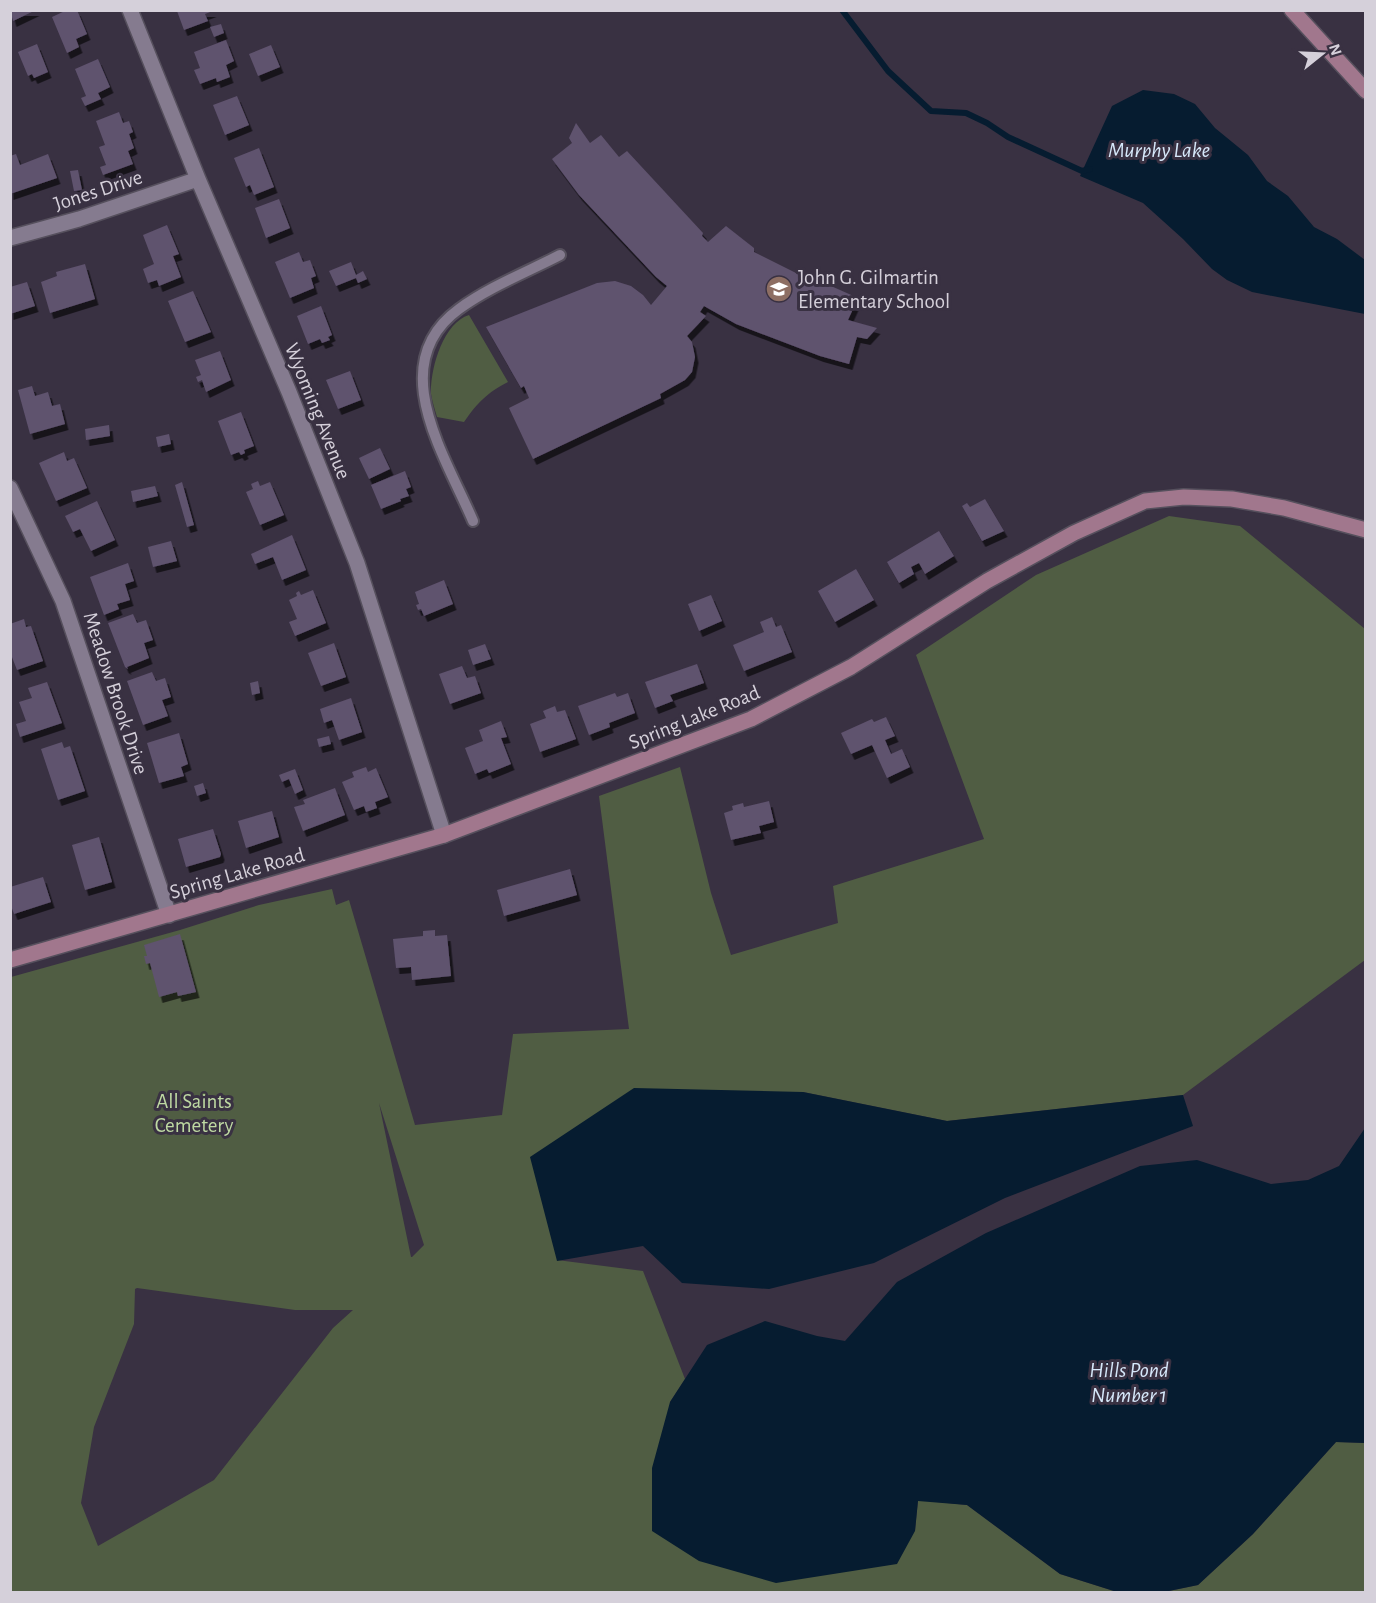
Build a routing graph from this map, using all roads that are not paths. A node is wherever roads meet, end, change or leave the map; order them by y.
1 (130, 10) edge
2 (1292, 10) edge
3 (1365, 91) edge
4 (198, 179) junction
5 (10, 238) edge
6 (560, 255) dead end
7 (10, 488) edge
8 (473, 521) dead end
9 (1365, 530) edge
10 (444, 836) junction
11 (169, 915) junction
12 (10, 960) edge

1 - 4 street, Wyoming Avenue
2 - 3 main road
4 - 5 street, Jones Drive
4 - 10 street, Wyoming Avenue
6 - 8 lane
7 - 11 street, Meadow Brook Drive
9 - 10 main road, Spring Lake Road
10 - 11 main road, Spring Lake Road
11 - 12 main road, Spring Lake Road

